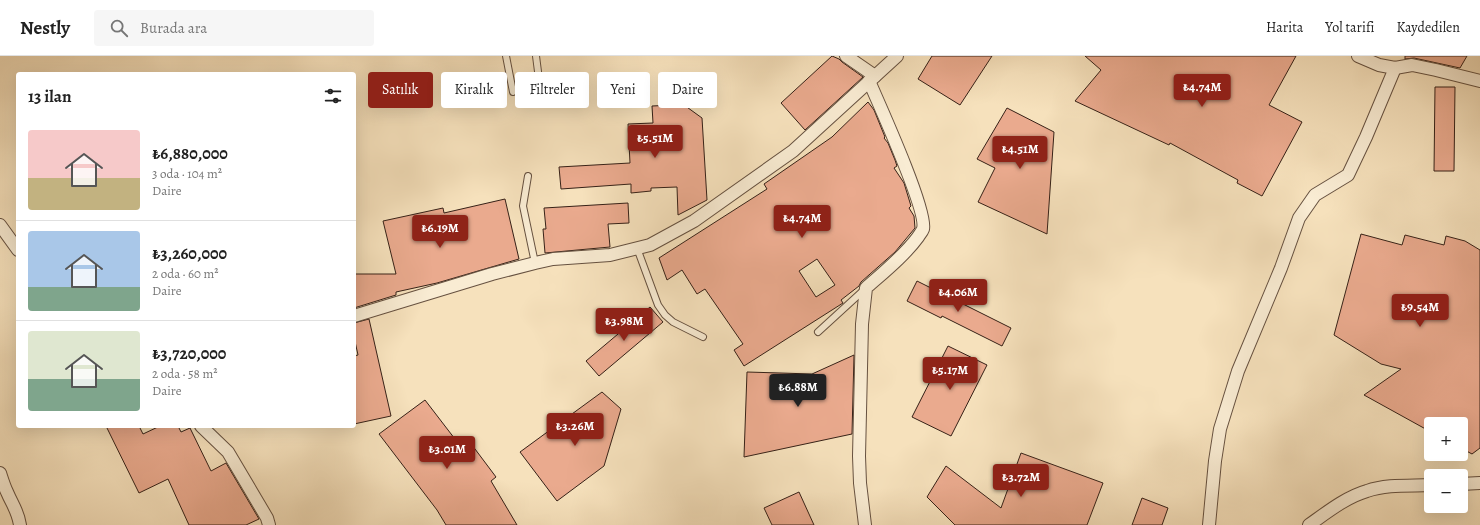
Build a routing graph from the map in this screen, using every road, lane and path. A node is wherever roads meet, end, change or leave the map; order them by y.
1 (506, 56) edge
2 (536, 56) edge
3 (846, 56) edge
4 (897, 56) edge
5 (1358, 56) edge
6 (1394, 68) junction
7 (538, 72) edge
8 (872, 79) junction
9 (1480, 81) edge
10 (513, 92) dead end
11 (528, 176) dead end
12 (0, 225) edge
13 (16, 247) edge
14 (637, 248) junction
15 (535, 263) junction
16 (866, 288) junction
17 (356, 315) edge
18 (818, 332) dead end
19 (703, 337) dead end
20 (203, 428) edge
21 (0, 473) edge
22 (1480, 483) edge
23 (1468, 484) edge
24 (1424, 485) edge
25 (20, 525) edge
26 (269, 525) edge
27 (865, 525) edge
28 (1209, 525) edge
29 (1309, 525) edge

1 - 10 lane
2 - 7 lane
3 - 8 street
4 - 8 street
5 - 6 street
6 - 9 street
6 - 28 street
8 - 14 street
8 - 16 street
11 - 15 lane
12 - 13 street
14 - 15 street
14 - 19 lane
15 - 17 street
16 - 18 lane
16 - 27 street
20 - 26 street
21 - 25 street
22 - 23 street
24 - 29 street

